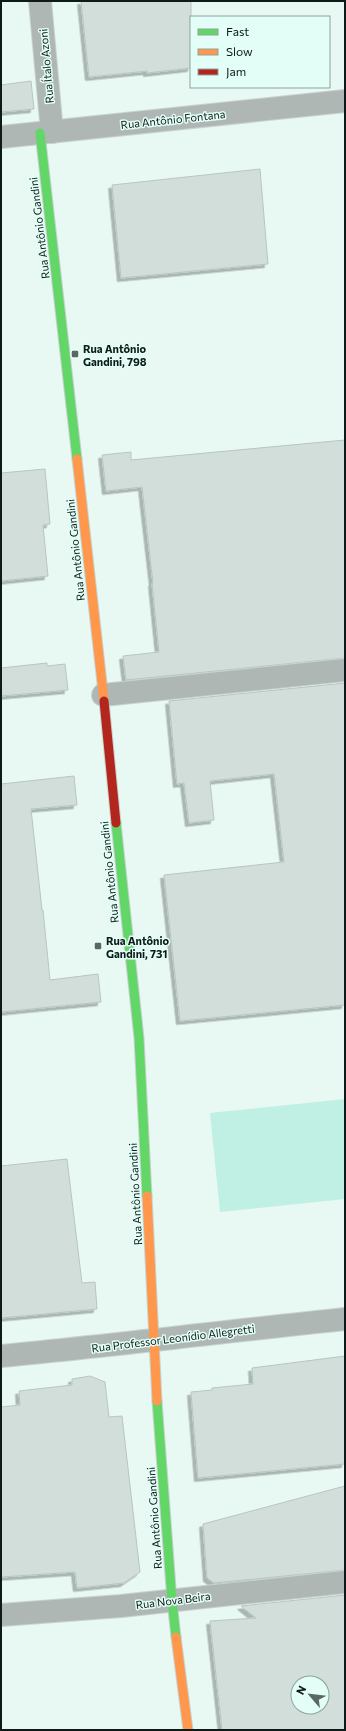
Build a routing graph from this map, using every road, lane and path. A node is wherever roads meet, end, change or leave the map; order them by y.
1 (40, 1) edge
2 (345, 101) edge
3 (46, 132) junction
4 (1, 137) edge
5 (345, 670) edge
6 (103, 695) junction
7 (345, 1318) edge
8 (153, 1341) junction
9 (1, 1356) edge
10 (345, 1582) edge
11 (172, 1601) junction
12 (1, 1615) edge
13 (188, 1730) edge

1 - 3 street, Rua Ítalo Azoni
2 - 3 street, Rua Antônio Fontana
3 - 4 street, Rua Antônio Fontana
3 - 6 street, Rua Antônio Gandini
5 - 6 street
6 - 8 street, Rua Antônio Gandini
7 - 8 street, Rua Professor Leonídio Allegretti
8 - 9 street, Rua Professor Leonídio Allegretti
8 - 11 street, Rua Antônio Gandini
10 - 11 street, Rua Nova Beira
11 - 12 street, Rua Nova Beira
11 - 13 street, Rua Antônio Gandini

